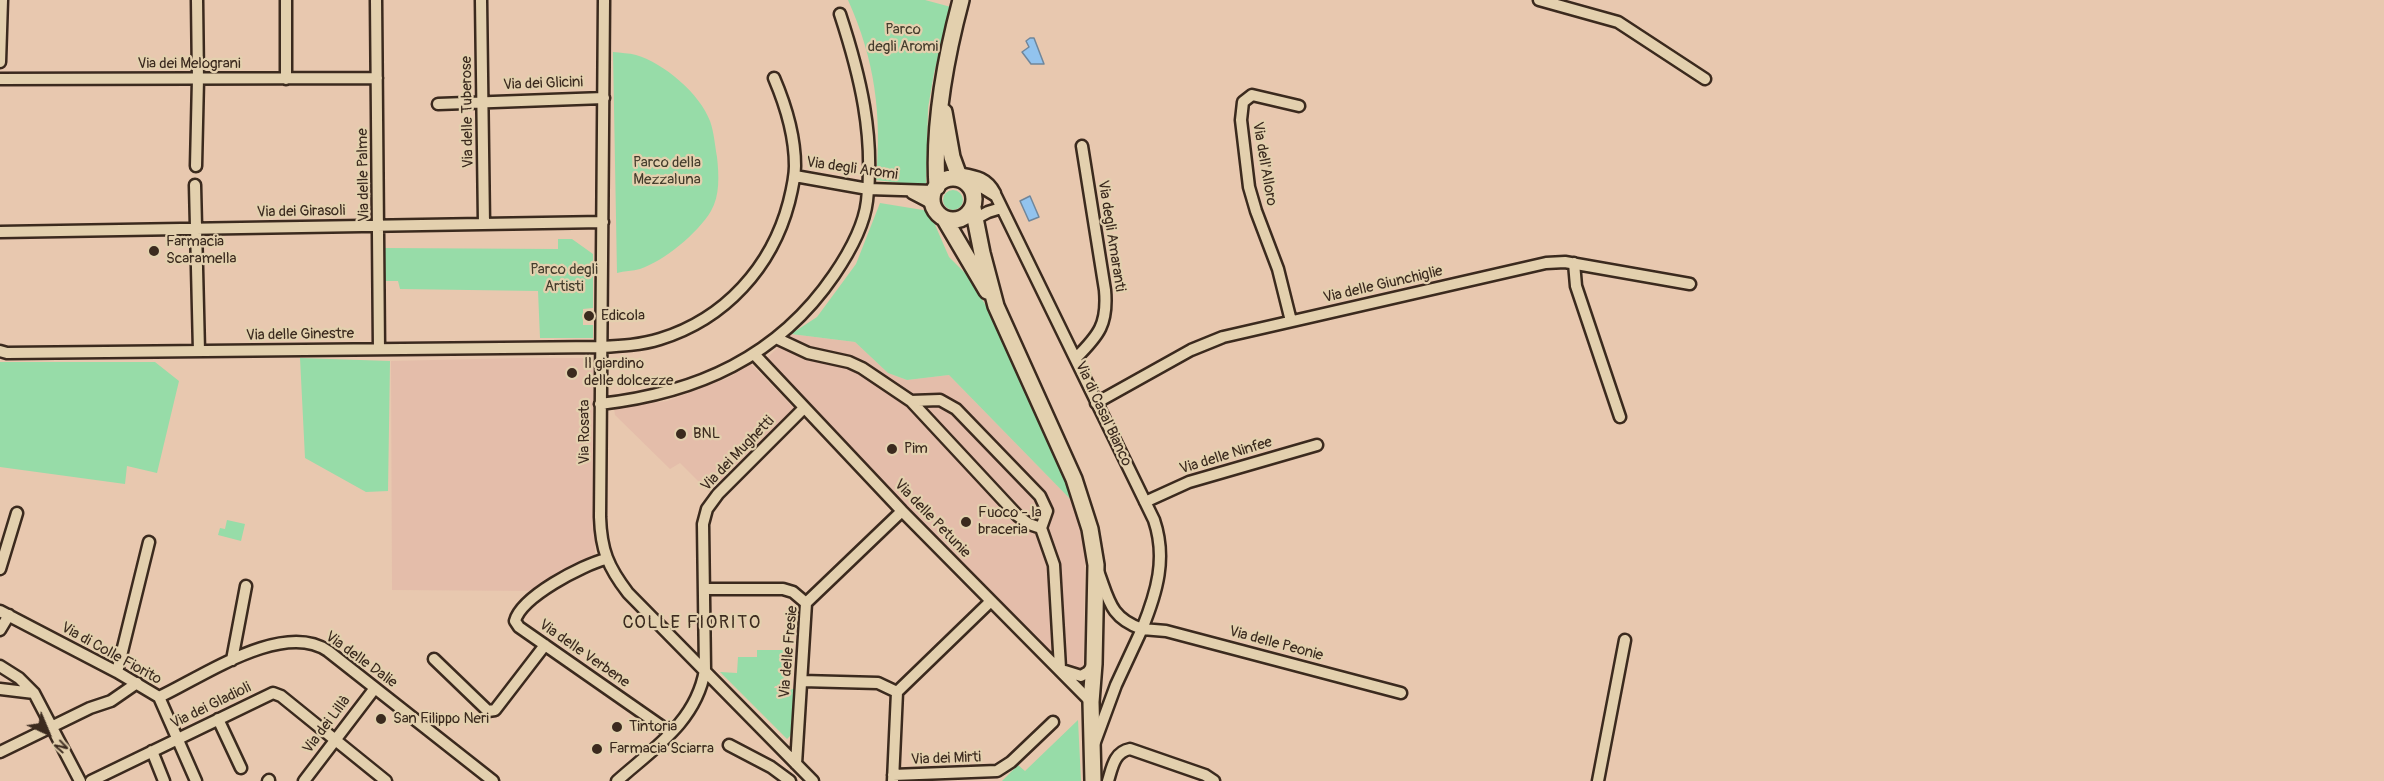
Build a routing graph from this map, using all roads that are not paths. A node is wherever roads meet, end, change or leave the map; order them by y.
1 (2, 0) edge
2 (197, 0) edge
3 (286, 0) edge
4 (376, 0) edge
5 (481, 0) edge
6 (604, 0) edge
7 (961, 0) edge
8 (1539, 0) edge
9 (840, 14) dead end
10 (0, 62) edge
11 (377, 78) junction
12 (774, 78) dead end
13 (0, 79) edge
14 (198, 79) junction
15 (286, 79) junction
16 (1705, 79) dead end
17 (603, 98) junction
18 (942, 98) junction
19 (483, 101) junction
20 (438, 104) dead end
21 (1299, 106) dead end
22 (1082, 146) dead end
23 (196, 165) dead end
24 (795, 176) junction
25 (962, 179) junction
26 (195, 185) dead end
27 (868, 189) junction
28 (934, 194) junction
29 (1002, 208) junction
30 (974, 213) junction
31 (944, 218) junction
32 (603, 222) junction
33 (484, 224) junction
34 (379, 225) junction
35 (195, 229) junction
36 (0, 232) edge
37 (1574, 263) junction
38 (1690, 284) dead end
39 (996, 306) junction
40 (1291, 321) junction
41 (776, 338) junction
42 (601, 347) junction
43 (379, 349) junction
44 (0, 351) edge
45 (199, 351) junction
46 (754, 354) junction
47 (1076, 358) junction
48 (910, 401) junction
49 (1096, 403) junction
50 (600, 404) junction
51 (804, 408) junction
52 (1620, 417) dead end
53 (1317, 445) dead end
54 (1146, 502) junction
55 (902, 511) junction
56 (16, 513) dead end
57 (1041, 528) junction
58 (148, 542) dead end
59 (606, 559) junction
60 (1096, 565) junction
61 (0, 569) edge
62 (246, 586) dead end
63 (704, 589) junction
64 (991, 601) junction
65 (806, 603) junction
66 (4, 613) edge
67 (1142, 628) junction
68 (0, 630) edge
69 (1624, 640) dead end
70 (545, 645) junction
71 (434, 659) dead end
72 (232, 660) junction
73 (1094, 664) junction
74 (0, 666) edge
75 (1060, 668) junction
76 (705, 670) junction
77 (117, 672) junction
78 (802, 681) junction
79 (137, 683) junction
80 (375, 688) junction
81 (0, 689) edge
82 (897, 692) junction
83 (34, 693) junction
84 (1401, 693) dead end
85 (159, 697) junction
86 (1090, 702) junction
87 (218, 719) junction
88 (1053, 722) dead end
89 (52, 726) junction
90 (671, 733) junction
91 (178, 738) junction
92 (335, 740) junction
93 (729, 745) dead end
94 (152, 751) junction
95 (1092, 751) junction
96 (0, 752) edge
97 (796, 764) junction
98 (241, 768) dead end
99 (893, 778) edge
100 (80, 781) edge
101 (91, 781) edge
102 (164, 781) edge
103 (196, 781) edge
104 (304, 781) edge
105 (386, 781) edge
106 (493, 781) edge
107 (617, 781) edge
108 (790, 781) edge
109 (813, 781) edge
110 (1093, 781) edge
111 (1108, 781) edge
112 (1214, 781) edge
113 (1598, 781) edge

1 - 10 street
2 - 14 street
3 - 15 street
4 - 11 street, Via delle Palme
5 - 19 street, Via delle Tuberose
6 - 17 street, Via Rosata
7 - 18 main road
8 - 16 street
9 - 27 street
11 - 15 street, Via dei Melograni
11 - 34 street, Via delle Palme
12 - 24 street, Via delle Ginestre
13 - 14 street, Via dei Melograni
14 - 15 street, Via dei Melograni
14 - 23 street
17 - 19 street, Via dei Glicini
17 - 32 street, Via Rosata
18 - 25 main road
18 - 28 main road
19 - 20 street, Via dei Glicini
19 - 33 street, Via delle Tuberose
21 - 40 street, Via dell'Alloro
22 - 47 street, Via degli Amaranti
24 - 27 street, Via degli Aromi
24 - 42 street, Via delle Ginestre
25 - 28 main road
25 - 29 street, Via di Casal Bianco
25 - 30 main road
26 - 35 street
27 - 28 street, Via degli Aromi
27 - 41 street
28 - 31 main road
29 - 30 street
29 - 47 street, Via di Casal Bianco
30 - 31 main road
30 - 39 main road, Via di Casal Bianco
31 - 39 main road
32 - 33 street, Via dei Girasoli
32 - 42 street, Via Rosata
33 - 34 street, Via dei Girasoli
34 - 35 street, Via dei Girasoli
34 - 43 street, Via delle Palme
35 - 36 street, Via dei Girasoli
35 - 45 street
37 - 38 street, Via delle Giunchiglie
37 - 40 street, Via delle Giunchiglie
37 - 52 street
39 - 60 main road, Via di Casal Bianco
40 - 49 street, Via delle Giunchiglie
41 - 46 street
41 - 48 street
42 - 43 street, Via delle Ginestre
42 - 50 street, Via Rosata
43 - 45 street, Via delle Ginestre
44 - 45 street, Via delle Ginestre
46 - 50 street
46 - 51 street, Via delle Petunie
47 - 49 street, Via di Casal Bianco
48 - 57 street
48 - 57 street
49 - 54 street, Via di Casal Bianco
50 - 59 street, Via Rosata
51 - 55 street, Via delle Petunie
51 - 63 street, Via dei Mughetti
53 - 54 street, Via delle Ninfee
54 - 67 street, Via di Casal Bianco
55 - 64 street, Via delle Petunie
55 - 65 street, Via delle Fresie
56 - 61 street
57 - 75 street
58 - 77 street
59 - 70 street, Via delle Verbene
59 - 76 street, Via Rosata
60 - 67 street, Via di Casal Bianco
60 - 73 main road, Via di Casal Bianco
62 - 72 street
63 - 65 street
63 - 76 street, Via dei Mughetti
64 - 75 street, Via delle Petunie
64 - 82 street
65 - 78 street, Via delle Fresie
66 - 68 street
66 - 77 street, Via di Colle Fiorito
67 - 84 street, Via delle Peonie
67 - 95 street, Via di Casal Bianco
69 - 113 street
70 - 71 street
70 - 90 street, Via delle Verbene
72 - 80 street, Via delle Dalie
72 - 85 street, Via delle Dalie
73 - 75 street
73 - 86 main road, Via di Casal Bianco
74 - 83 street
75 - 86 street, Via delle Petunie
76 - 90 street, Via dei Mughetti
76 - 97 street, Via Rosata
77 - 79 street, Via di Colle Fiorito
78 - 82 street
78 - 97 street, Via delle Fresie
79 - 85 street, Via di Colle Fiorito
79 - 89 street
80 - 92 street, Via dei Lillà
80 - 106 street, Via delle Dalie
81 - 83 street
82 - 99 street
83 - 89 street
85 - 91 street, Via di Colle Fiorito
86 - 95 main road, Via di Casal Bianco
87 - 91 street, Via dei Gladioli
87 - 92 street, Via dei Gladioli
87 - 98 street
88 - 99 street, Via dei Mirti
89 - 96 street
89 - 100 street
90 - 107 street, Via dei Mughetti
91 - 94 street, Via dei Gladioli
91 - 103 street, Via di Colle Fiorito
92 - 104 street, Via dei Lillà
92 - 105 street
93 - 108 street
94 - 101 street, Via dei Gladioli
94 - 102 street
95 - 110 main road, Via di Casal Bianco
97 - 109 street, Via Rosata
111 - 112 street

